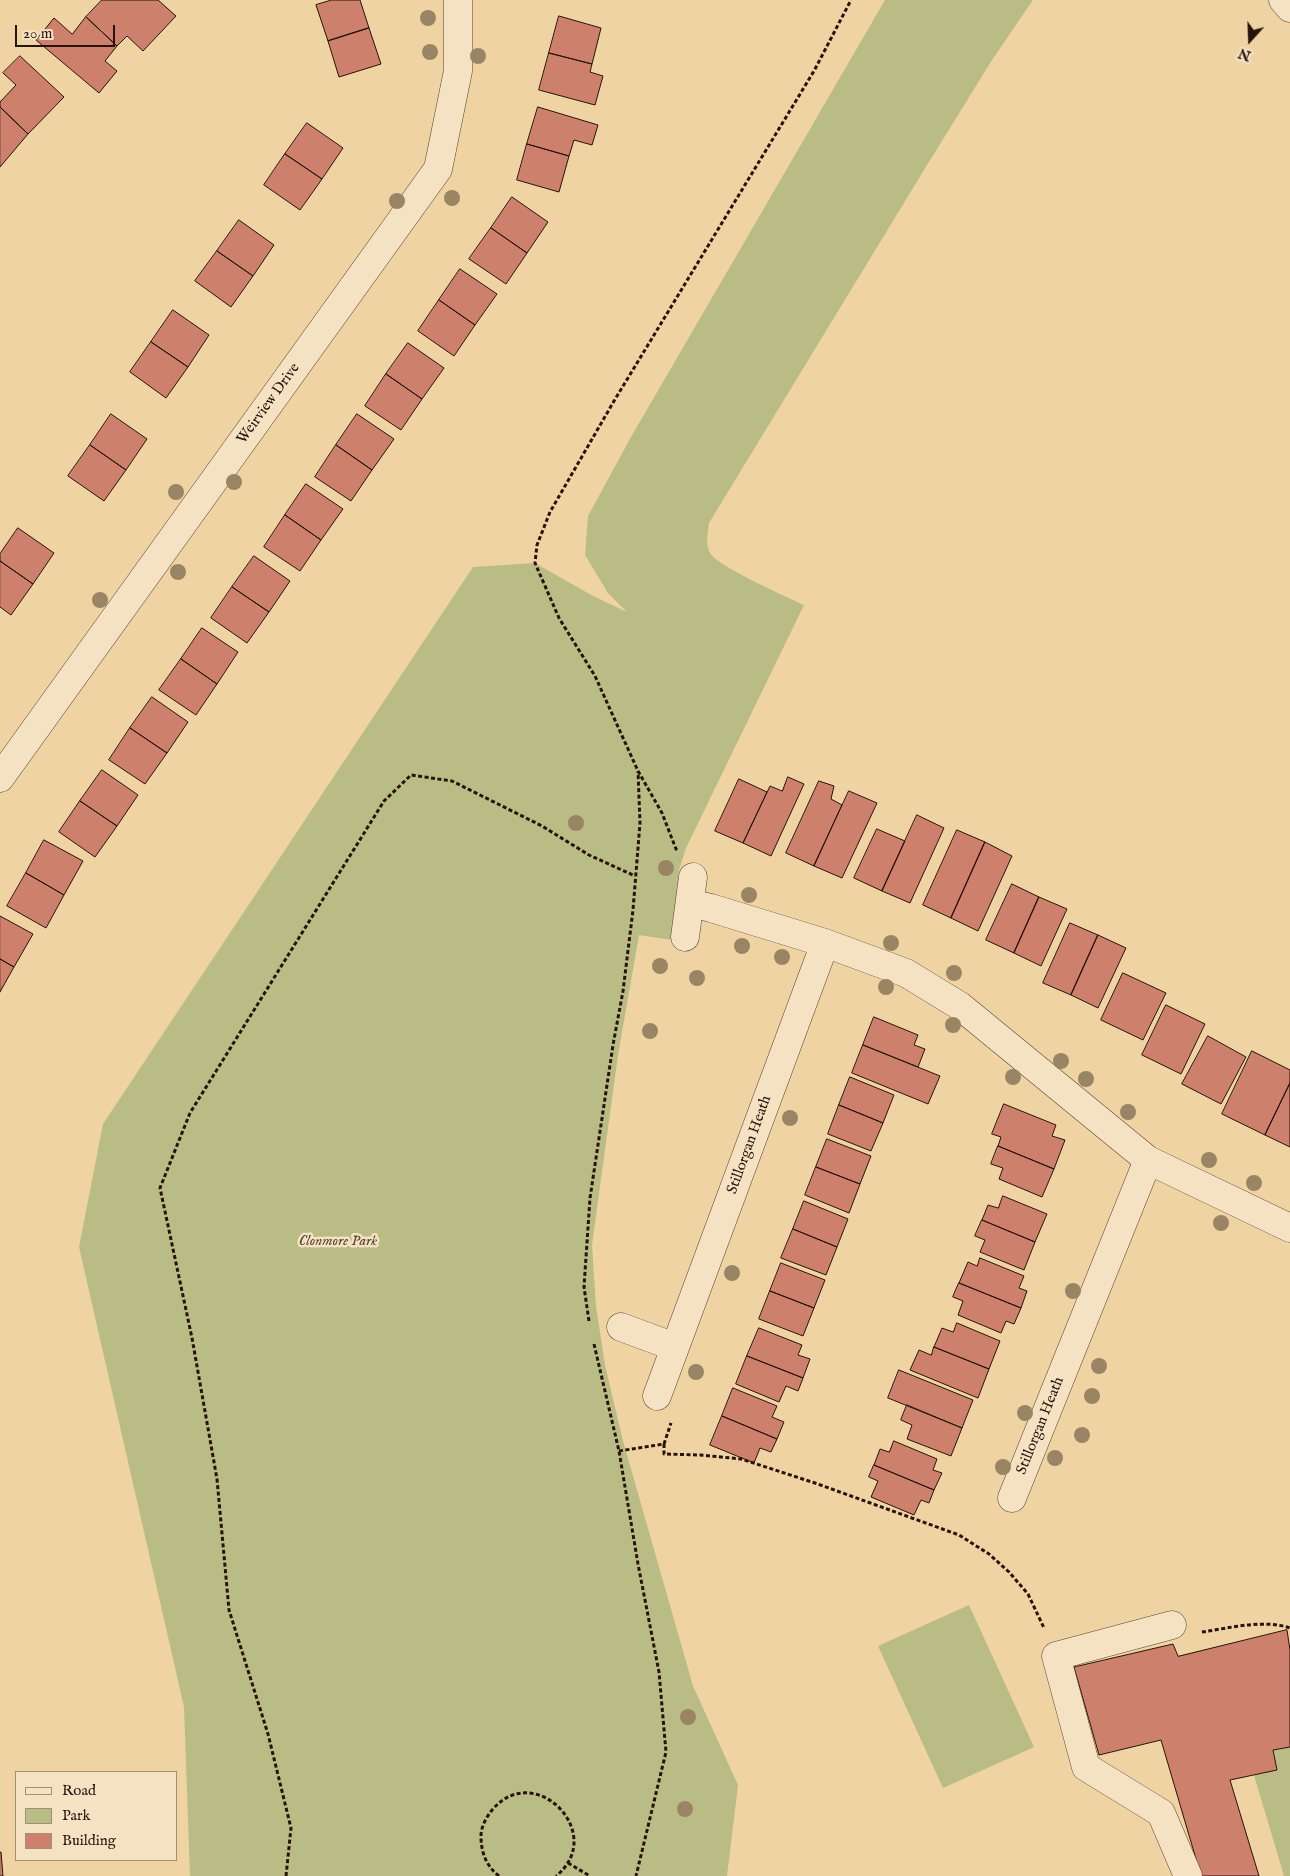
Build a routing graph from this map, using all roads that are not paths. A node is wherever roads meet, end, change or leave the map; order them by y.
1 (458, 0) edge
2 (1283, 0) edge
3 (1290, 8) edge
4 (0, 778) edge
5 (693, 877) road end
6 (690, 903) junction
7 (685, 937) dead end
8 (825, 943) junction
9 (1148, 1160) junction
10 (1290, 1228) edge
11 (621, 1327) dead end
12 (675, 1347) junction
13 (657, 1396) dead end
14 (1012, 1498) dead end
15 (1172, 1625) road end
16 (1188, 1876) edge

1 - 4 street, Weirview Drive
2 - 3 street
5 - 6 street
6 - 7 street
6 - 8 street
8 - 9 street
8 - 12 street, Stillorgan Heath
9 - 10 street
9 - 14 street, Stillorgan Heath
11 - 12 street
12 - 13 street, Stillorgan Heath
15 - 16 street

